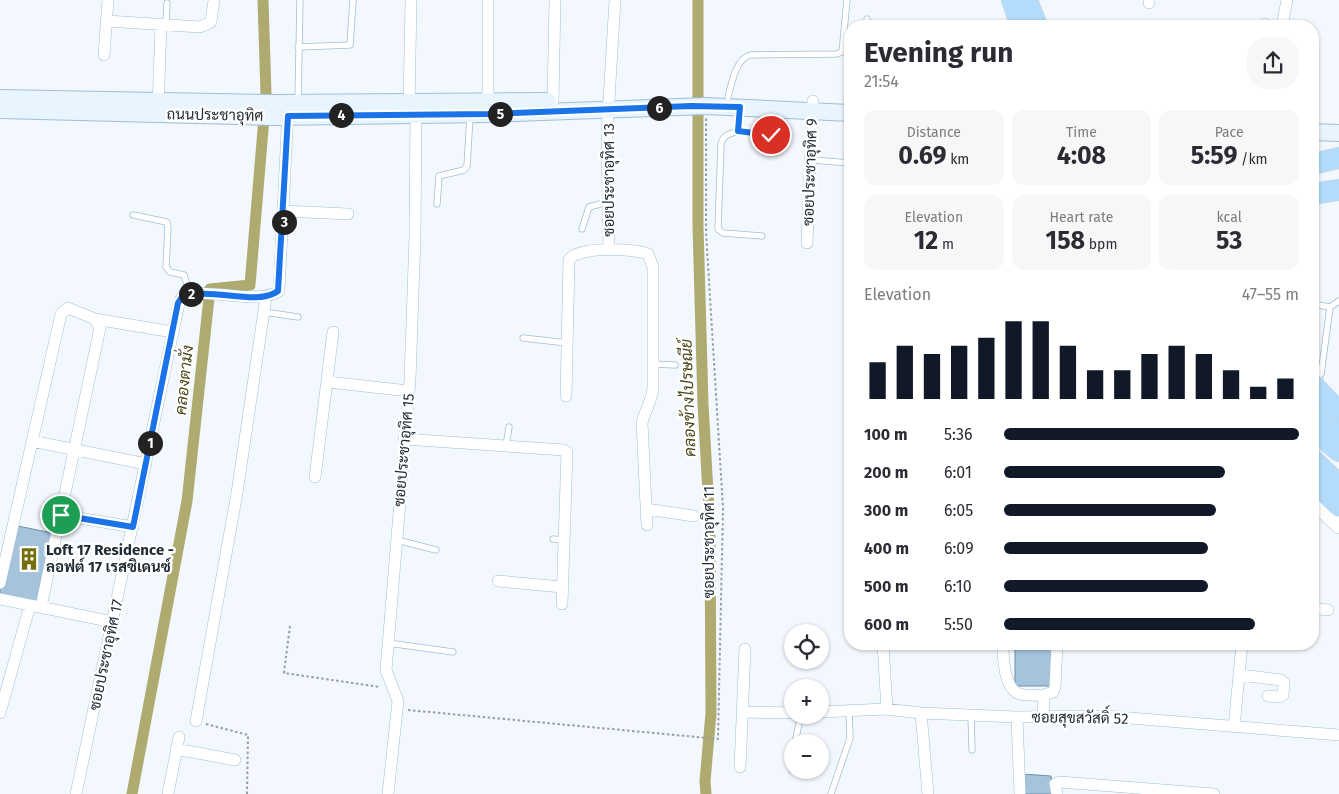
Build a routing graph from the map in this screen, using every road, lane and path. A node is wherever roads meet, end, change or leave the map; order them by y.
1 (108, 0) edge
2 (214, 0) edge
3 (300, 0) edge
4 (353, 0) edge
5 (410, 0) edge
6 (488, 0) edge
7 (555, 0) edge
8 (616, 0) edge
9 (847, 0) edge
10 (1012, 0) edge
11 (1021, 0) edge
12 (1027, 0) edge
13 (1286, 0) edge
14 (168, 3) dead end
15 (845, 20) edge
16 (1019, 20) edge
17 (1028, 20) edge
18 (1035, 20) edge
19 (1283, 20) edge
20 (107, 21) junction
21 (164, 25) junction
22 (844, 31) edge
23 (298, 47) junction
24 (104, 55) dead end
25 (0, 98) edge
26 (553, 101) junction
27 (698, 101) junction
28 (734, 102) junction
29 (609, 104) junction
30 (844, 104) edge
31 (813, 106) junction
32 (158, 108) junction
33 (284, 108) junction
34 (488, 108) junction
35 (412, 109) junction
36 (0, 110) edge
37 (844, 112) edge
38 (470, 114) junction
39 (1319, 122) edge
40 (1339, 123) edge
41 (738, 131) junction
42 (1319, 132) edge
43 (1339, 133) edge
44 (771, 135) dead end
45 (812, 160) junction
46 (844, 163) edge
47 (1339, 190) edge
48 (1319, 193) edge
49 (608, 202) junction
50 (1339, 202) edge
51 (437, 204) dead end
52 (1319, 204) edge
53 (284, 211) junction
54 (348, 214) dead end
55 (133, 215) dead end
56 (582, 230) dead end
57 (762, 236) dead end
58 (807, 243) dead end
59 (609, 249) junction
60 (194, 294) junction
61 (266, 297) junction
62 (1339, 301) edge
63 (1319, 305) edge
64 (1330, 306) junction
65 (264, 312) junction
66 (298, 318) dead end
67 (96, 319) junction
68 (173, 332) junction
69 (333, 332) dead end
70 (523, 338) dead end
71 (567, 343) junction
72 (653, 364) junction
73 (675, 365) dead end
74 (1319, 370) edge
75 (328, 382) junction
76 (1319, 385) edge
77 (1319, 386) edge
78 (410, 391) junction
79 (566, 396) dead end
80 (1319, 409) edge
81 (1339, 412) edge
82 (1339, 420) edge
83 (509, 427) dead end
84 (1339, 428) edge
85 (1319, 435) edge
86 (404, 439) junction
87 (32, 441) junction
88 (506, 446) junction
89 (74, 450) junction
90 (1339, 451) edge
91 (146, 464) junction
92 (1319, 466) edge
93 (315, 477) dead end
94 (1339, 485) edge
95 (1319, 487) edge
96 (1339, 506) edge
97 (1319, 507) edge
98 (647, 510) junction
99 (61, 515) junction
100 (694, 516) dead end
101 (647, 524) dead end
102 (1339, 526) edge
103 (133, 527) junction
104 (553, 539) dead end
105 (396, 540) junction
106 (564, 540) junction
107 (436, 550) dead end
108 (498, 581) dead end
109 (0, 583) edge
110 (562, 587) junction
111 (0, 599) edge
112 (562, 604) dead end
113 (36, 606) junction
114 (1319, 609) edge
115 (1328, 610) dead end
116 (113, 622) junction
117 (290, 626) dead end
118 (388, 643) junction
119 (745, 649) dead end
120 (883, 650) edge
121 (1003, 650) edge
122 (1057, 650) edge
123 (1242, 650) edge
124 (453, 652) dead end
125 (1240, 675) junction
126 (389, 680) junction
127 (1044, 695) junction
128 (1268, 696) dead end
129 (398, 709) junction
130 (887, 709) junction
131 (849, 711) junction
132 (744, 712) junction
133 (829, 712) edge
134 (0, 713) edge
135 (784, 713) edge
136 (920, 713) junction
137 (971, 715) junction
138 (1043, 716) junction
139 (1017, 717) junction
140 (196, 721) joint
141 (1234, 727) junction
142 (1339, 735) edge
143 (179, 737) dead end
144 (176, 749) junction
145 (972, 750) dead end
146 (235, 760) dead end
147 (740, 767) dead end
148 (76, 794) edge
149 (168, 794) edge
150 (247, 794) edge
151 (388, 794) edge
152 (831, 794) edge
153 (928, 794) edge
154 (1020, 794) edge
155 (1057, 794) edge
156 (1214, 794) edge

1 - 20 street
2 - 21 street
3 - 23 lane
4 - 23 lane
5 - 35 street, ซอยประชาอุทิศ 15
6 - 34 street
7 - 26 street
8 - 29 street, ซอยประชาอุทิศ 13
9 - 15 lane
10 - 16 highway
11 - 17 street
12 - 18 highway
13 - 19 street
14 - 21 lane
20 - 21 street
20 - 24 street
21 - 32 street
22 - 28 lane
23 - 33 lane
25 - 32 main road, ถนนประชาอุทิศ
26 - 29 main road, ถนนประชาอุทิศ
26 - 34 main road, ถนนประชาอุทิศ
27 - 28 main road, ถนนประชาอุทิศ
27 - 29 main road, ถนนประชาอุทิศ
27 - 129 path, ซอยประชาอุทิศ 11
28 - 31 main road, ถนนประชาอุทิศ
28 - 41 lane
29 - 34 main road, ถนนประชาอุทิศ
29 - 49 street, ซอยประชาอุทิศ 13
30 - 31 main road, ถนนประชาอุทิศ
31 - 37 main road, ถนนประชาอุทิศ
31 - 45 street, ซอยประชาอุทิศ 9
32 - 33 main road, ถนนประชาอุทิศ
32 - 36 main road, ถนนประชาอุทิศ
33 - 35 main road, ถนนประชาอุทิศ
33 - 53 street
34 - 35 main road, ถนนประชาอุทิศ
34 - 38 main road, ถนนประชาอุทิศ
35 - 38 main road, ถนนประชาอุทิศ
35 - 78 street, ซอยประชาอุทิศ 15
38 - 51 lane
39 - 40 main road
41 - 44 lane
41 - 57 lane
42 - 43 main road
45 - 46 lane
45 - 58 street, ซอยประชาอุทิศ 9
47 - 48 highway
49 - 56 lane
49 - 59 street, ซอยประชาอุทิศ 13
50 - 52 highway
53 - 54 street
53 - 61 street
55 - 60 lane
59 - 71 street
59 - 72 street
60 - 61 street
60 - 68 street, ซอยประชาอุทิศ 17
61 - 65 street
62 - 64 lane
63 - 64 lane
64 - 74 lane
65 - 66 lane
65 - 140 street
67 - 68 street
67 - 87 street
67 - 89 street
68 - 91 street, ซอยประชาอุทิศ 17
69 - 75 street
70 - 71 lane
71 - 79 street
72 - 73 lane
72 - 98 street
75 - 78 street
75 - 93 street
76 - 81 highway, bridge
77 - 82 lane
78 - 86 street, ซอยประชาอุทิศ 15
80 - 84 highway
83 - 88 lane
85 - 90 highway
86 - 88 street
86 - 105 street, ซอยประชาอุทิศ 15
87 - 89 street
87 - 109 street
88 - 106 street
89 - 91 street
89 - 99 street
91 - 103 street, ซอยประชาอุทิศ 17
92 - 94 highway
95 - 96 highway
97 - 102 street
98 - 100 street
98 - 101 street
99 - 103 street
99 - 113 street
103 - 116 street, ซอยประชาอุทิศ 17
104 - 106 lane
105 - 107 lane
105 - 118 street, ซอยประชาอุทิศ 15
106 - 110 street
108 - 110 street
110 - 112 street
111 - 113 street
113 - 116 street
113 - 134 street
114 - 115 street
116 - 148 street, ซอยประชาอุทิศ 17
117 - 126 path
118 - 124 lane
118 - 126 street, ซอยประชาอุทิศ 15
119 - 132 street
120 - 130 street
121 - 127 street
122 - 127 street
123 - 125 street
125 - 128 street
125 - 141 street
126 - 129 street, ซอยประชาอุทิศ 15
127 - 138 street
129 - 151 street, ซอยประชาอุทิศ 15
130 - 131 street, ซอยสุขสวัสดิ์ 52
130 - 136 street, ซอยสุขสวัสดิ์ 52
131 - 133 street, ซอยสุขสวัสดิ์ 52
131 - 152 lane
132 - 135 street
132 - 147 street
136 - 137 street, ซอยสุขสวัสดิ์ 52
136 - 153 street
137 - 139 street, ซอยสุขสวัสดิ์ 52
137 - 145 lane
138 - 139 street, ซอยสุขสวัสดิ์ 52
138 - 141 street, ซอยสุขสวัสดิ์ 52
139 - 154 street
140 - 150 path
141 - 142 street, ซอยสุขสวัสดิ์ 52
143 - 144 street
144 - 146 street
144 - 149 street
155 - 156 street

